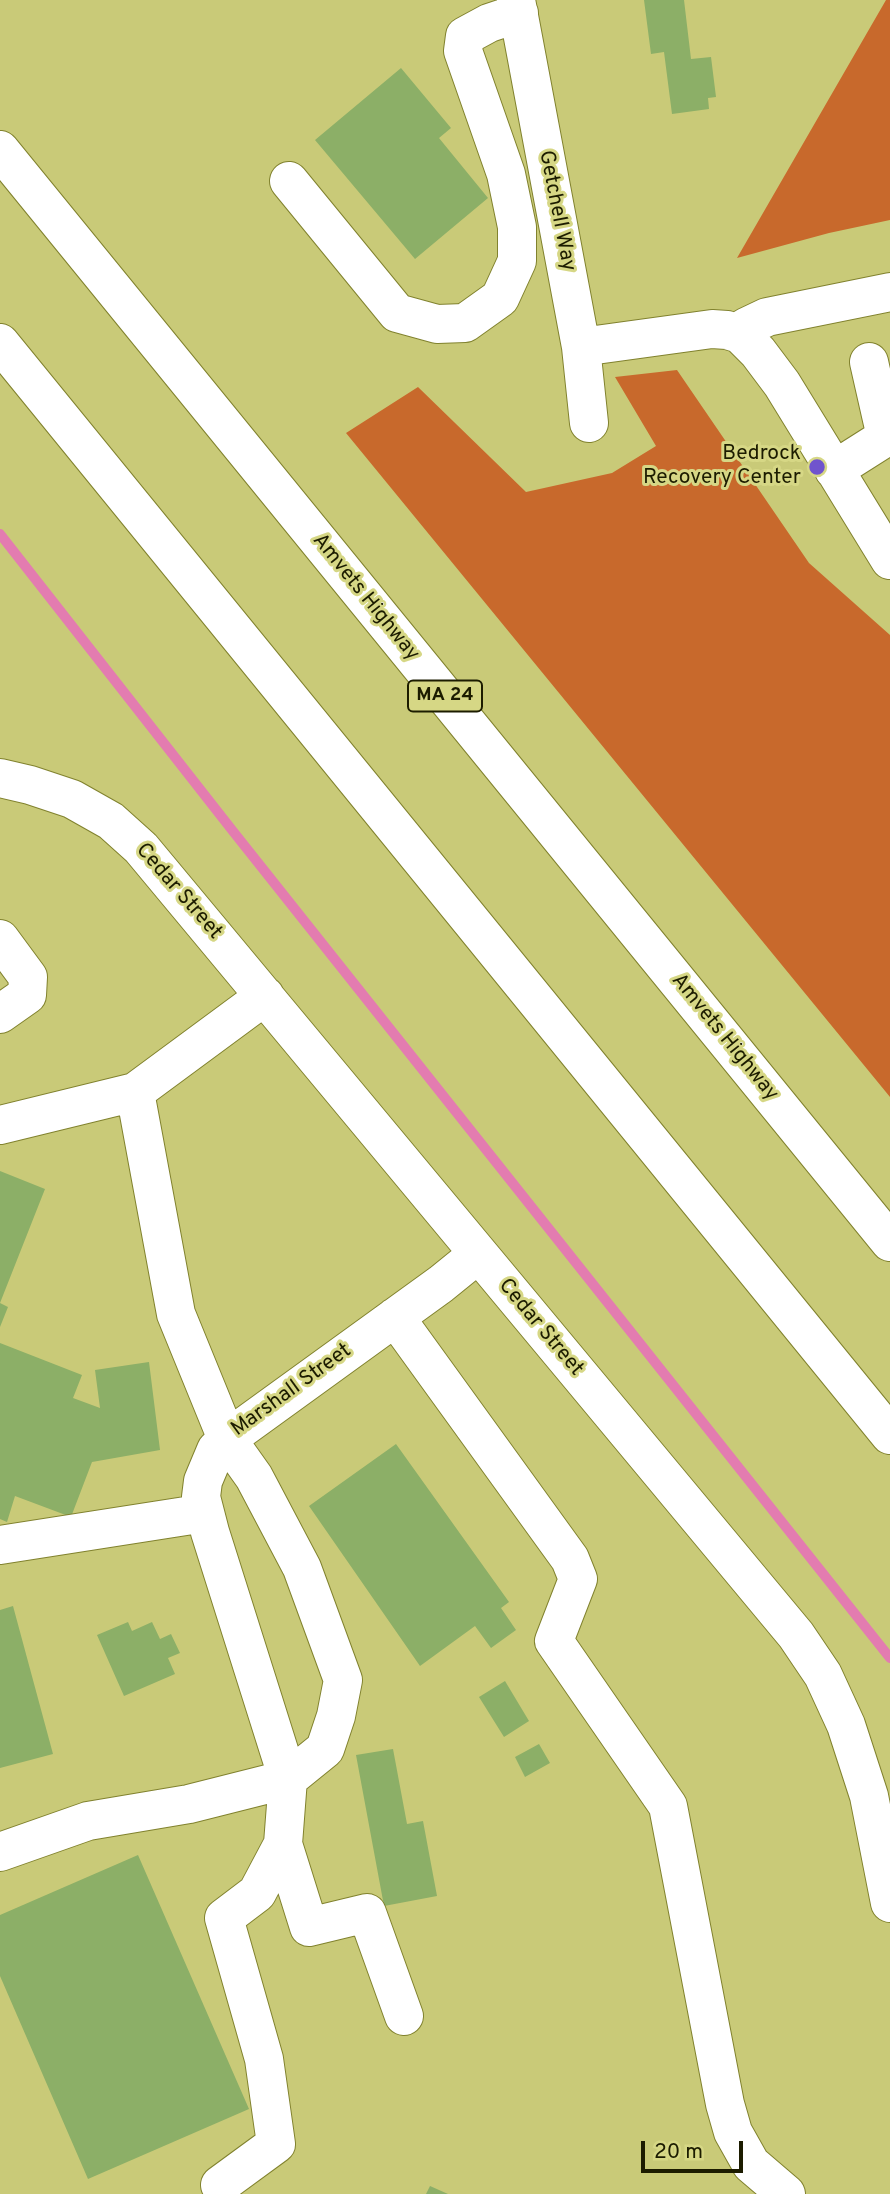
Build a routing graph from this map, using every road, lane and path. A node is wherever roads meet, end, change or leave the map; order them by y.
1 (517, 7) edge
2 (0, 150) edge
3 (289, 181) dead end
4 (890, 292) edge
5 (740, 334) junction
6 (0, 343) edge
7 (581, 347) junction
8 (869, 362) dead end
9 (589, 423) dead end
10 (834, 470) junction
11 (890, 560) edge
12 (0, 778) edge
13 (0, 939) edge
14 (265, 996) junction
15 (0, 1014) edge
16 (135, 1092) junction
17 (0, 1125) edge
18 (890, 1242) edge
19 (478, 1254) junction
20 (395, 1317) junction
21 (890, 1435) edge
22 (227, 1438) junction
23 (205, 1513) junction
24 (0, 1545) edge
25 (288, 1779) junction
26 (283, 1844) junction
27 (0, 1852) edge
28 (890, 1903) edge
29 (404, 2016) dead end
30 (220, 2185) dead end
31 (786, 2194) edge

1 - 3 main road
1 - 7 main road, Getchell Way
2 - 18 main road, Amvets Highway / MA 24
4 - 5 main road
5 - 7 main road
5 - 10 main road
6 - 21 main road
7 - 9 main road, Getchell Way
8 - 10 main road
10 - 11 main road
12 - 14 main road, Cedar Street
13 - 15 main road
14 - 16 main road
14 - 19 main road, Cedar Street
16 - 17 main road
16 - 22 main road
19 - 20 main road, Marshall Street
19 - 28 main road, Cedar Street
20 - 22 main road, Marshall Street
20 - 31 main road
22 - 23 main road, Marshall Street
22 - 25 main road
23 - 24 main road
23 - 25 main road, Marshall Street
25 - 26 main road
25 - 27 main road
26 - 29 main road
26 - 30 main road

